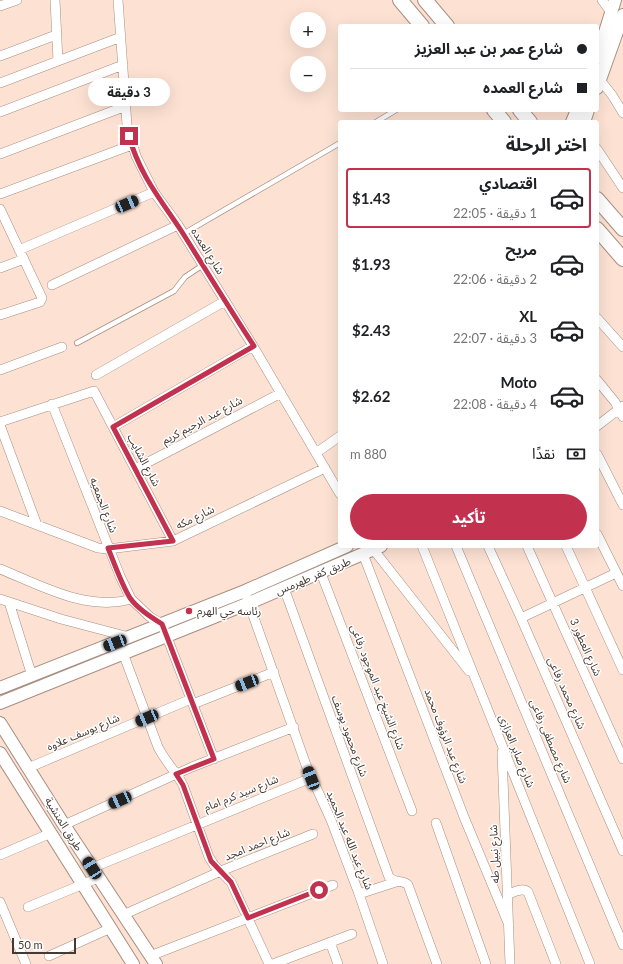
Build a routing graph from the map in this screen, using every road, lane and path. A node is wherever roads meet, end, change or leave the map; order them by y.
1 (17, 0) edge
2 (55, 0) edge
3 (118, 0) edge
4 (422, 0) edge
5 (425, 0) edge
6 (602, 0) edge
7 (404, 5) edge
8 (0, 6) edge
9 (613, 6) edge
10 (622, 23) edge
11 (420, 24) edge
12 (445, 24) edge
13 (56, 35) junction
14 (121, 37) junction
15 (599, 52) edge
16 (0, 56) edge
17 (58, 61) junction
18 (123, 65) junction
19 (599, 79) edge
20 (599, 82) edge
21 (0, 83) edge
22 (126, 106) junction
23 (0, 112) edge
24 (393, 112) edge
25 (522, 112) edge
26 (623, 113) edge
27 (379, 120) edge
28 (528, 120) edge
29 (338, 144) edge
30 (132, 145) junction
31 (599, 152) edge
32 (0, 154) edge
33 (623, 188) edge
34 (154, 192) junction
35 (0, 194) edge
36 (599, 201) edge
37 (0, 209) edge
38 (178, 225) junction
39 (623, 229) edge
40 (599, 231) edge
41 (183, 234) junction
42 (19, 250) junction
43 (24, 259) junction
44 (623, 259) edge
45 (203, 265) junction
46 (0, 268) edge
47 (52, 285) dead end
48 (225, 302) junction
49 (0, 315) edge
50 (599, 320) edge
51 (77, 343) dead end
52 (254, 346) junction
53 (62, 347) dead end
54 (623, 347) edge
55 (0, 370) edge
56 (96, 375) dead end
57 (599, 382) edge
58 (281, 393) junction
59 (52, 404) junction
60 (622, 411) edge
61 (0, 423) edge
62 (599, 425) edge
63 (113, 427) junction
64 (338, 437) edge
65 (316, 453) junction
66 (599, 458) edge
67 (325, 468) junction
68 (135, 469) junction
69 (338, 491) edge
70 (623, 505) edge
71 (0, 511) edge
72 (37, 525) junction
73 (599, 538) edge
74 (173, 541) junction
75 (108, 548) junction
76 (342, 548) edge
77 (423, 548) edge
78 (457, 548) edge
79 (489, 548) edge
80 (527, 548) edge
81 (567, 548) edge
82 (372, 550) edge
83 (0, 569) edge
84 (321, 572) junction
85 (616, 573) junction
86 (623, 586) edge
87 (284, 588) junction
88 (585, 588) junction
89 (245, 591) junction
90 (131, 599) junction
91 (4, 601) edge
92 (249, 603) junction
93 (552, 603) junction
94 (521, 618) junction
95 (162, 624) junction
96 (167, 636) junction
97 (129, 638) junction
98 (123, 653) junction
99 (623, 670) edge
100 (274, 672) junction
101 (32, 676) junction
102 (476, 680) junction
103 (0, 688) edge
104 (192, 702) junction
105 (0, 703) edge
106 (147, 718) junction
107 (0, 723) edge
108 (294, 727) junction
109 (501, 744) junction
110 (0, 753) edge
111 (214, 759) junction
112 (623, 759) edge
113 (28, 768) junction
114 (176, 774) junction
115 (311, 778) junction
116 (412, 811) dead end
117 (436, 823) dead end
118 (197, 824) junction
119 (64, 825) junction
120 (51, 833) junction
121 (313, 834) dead end
122 (623, 851) edge
123 (1, 852) edge
124 (221, 872) junction
125 (95, 873) junction
126 (399, 881) junction
127 (83, 884) junction
128 (333, 885) dead end
129 (359, 894) junction
130 (507, 895) junction
131 (0, 902) edge
132 (28, 907) dead end
133 (123, 915) junction
134 (248, 918) junction
135 (509, 925) junction
136 (111, 928) junction
137 (352, 934) dead end
138 (330, 942) junction
139 (623, 945) edge
140 (49, 956) dead end
141 (153, 960) edge
142 (284, 962) edge
143 (26, 964) edge
144 (133, 964) edge
145 (269, 964) edge
146 (273, 964) edge
147 (338, 964) edge
148 (383, 964) edge
149 (437, 964) edge
150 (486, 964) edge
151 (510, 964) edge
152 (556, 964) edge
153 (590, 964) edge

1 - 8 street
2 - 13 street
3 - 14 street, شارع العمده
4 - 7 main road
5 - 12 main road
6 - 9 street
7 - 11 main road
9 - 10 street
9 - 15 street
10 - 19 street
13 - 16 street
13 - 17 street
14 - 17 street
14 - 18 street, شارع العمده
17 - 21 street
18 - 22 street, شارع العمده
18 - 23 street
20 - 26 street
22 - 30 street, شارع العمده
22 - 32 street
24 - 27 lane
25 - 28 main road
29 - 41 lane
30 - 34 street, شارع العمده
30 - 35 street
31 - 33 street
34 - 38 street, شارع العمده
34 - 42 street
36 - 39 main road
37 - 42 street
38 - 41 street, شارع العمده
38 - 47 street
40 - 44 main road
41 - 45 street, شارع العمده
42 - 43 street
43 - 46 street
43 - 49 street
45 - 48 street, شارع العمده
45 - 51 lane
48 - 52 street, شارع العمده
48 - 56 street
50 - 54 street
52 - 58 street, شارع العمده
52 - 63 street
53 - 55 street
57 - 60 street
58 - 65 street, شارع العمده
58 - 68 street, شارع عبد الرحيم كريم
59 - 61 street
59 - 63 street, شارع الشايب
59 - 75 street, شارع الجمعيه
60 - 62 street
61 - 72 street
63 - 68 street, شارع الشايب
64 - 65 street
65 - 67 street, شارع العمده
66 - 70 street
67 - 69 street, شارع العمده
67 - 74 street, شارع مكه
68 - 74 street, شارع الشايب
71 - 72 street, شارع مكه
72 - 75 street, شارع مكه
73 - 85 street
74 - 75 street, شارع مكه
75 - 90 street, شارع الجمعيه
76 - 89 street, طريق كفر طهرمس
77 - 102 street, شارع صابر العزازى
78 - 139 street, شارع مصطفى رفاعى
79 - 94 street, شارع محمد رفاعى
80 - 93 street, شارع العطور 3
81 - 88 street
82 - 84 street, طريق كفر طهرمس
82 - 102 street
82 - 135 street, شارع عبد الرؤوف محمد
83 - 90 street
84 - 87 street, طريق كفر طهرمس
84 - 116 street, شارع الشيخ عبد الموجود رفاعى
85 - 86 street
85 - 88 street
87 - 92 street, طريق كفر طهرمس
87 - 126 street, شارع محمود يوسف
88 - 93 street
88 - 99 street
89 - 92 street, شارع عبد الله عبد الحميد
89 - 95 street, طريق كفر طهرمس
90 - 95 street, شارع الجمعيه
91 - 97 street
91 - 101 street
92 - 96 street, طريق كفر طهرمس
92 - 100 street, شارع عبد الله عبد الحميد
93 - 94 street
93 - 112 street, شارع العطور 3
94 - 122 street, شارع محمد رفاعى
95 - 96 street
95 - 97 street, طريق كفر طهرمس
96 - 98 street, طريق كفر طهرمس
96 - 104 street
97 - 101 street, طريق كفر طهرمس
98 - 105 street, طريق كفر طهرمس
98 - 106 street
100 - 104 street, شارع يوسف علاوه
100 - 108 street, شارع عبد الله عبد الحميد
101 - 103 street, طريق كفر طهرمس
102 - 109 street, شارع صابر العزازى
104 - 106 street, شارع يوسف علاوه
104 - 111 street
106 - 113 street, شارع يوسف علاوه
106 - 114 street
107 - 113 street, طريق المنشية
108 - 111 street
108 - 115 street, شارع عبد الله عبد الحميد
109 - 130 street, شارع نبيل طه
109 - 153 street, شارع صابر العزازى
110 - 120 street, طريق المنشية
111 - 114 street
113 - 119 street, طريق المنشية
114 - 118 street
114 - 119 street
115 - 118 street, شارع سيد كرم امام
115 - 129 street, شارع عبد الله عبد الحميد
117 - 150 street
118 - 124 street
118 - 125 street, شارع سيد كرم امام
119 - 125 street, طريق المنشية
120 - 123 street
120 - 127 street, طريق المنشية
121 - 124 street, شارع احمد امجد
124 - 133 street, شارع احمد امجد
124 - 134 street
125 - 127 street, شارع سيد كرم امام
125 - 133 street, طريق المنشية
126 - 129 street
126 - 149 street, شارع محمود يوسف
127 - 132 street, شارع سيد كرم امام
127 - 136 street, طريق المنشية
128 - 134 street
129 - 148 street, شارع عبد الله عبد الحميد
130 - 135 street, شارع نبيل طه
130 - 152 street
131 - 143 street
133 - 141 street, طريق المنشية
134 - 141 street
134 - 145 street
135 - 151 street, شارع نبيل طه
136 - 140 street
136 - 144 street, طريق المنشية
137 - 138 street
138 - 142 street
138 - 147 street
142 - 146 street

